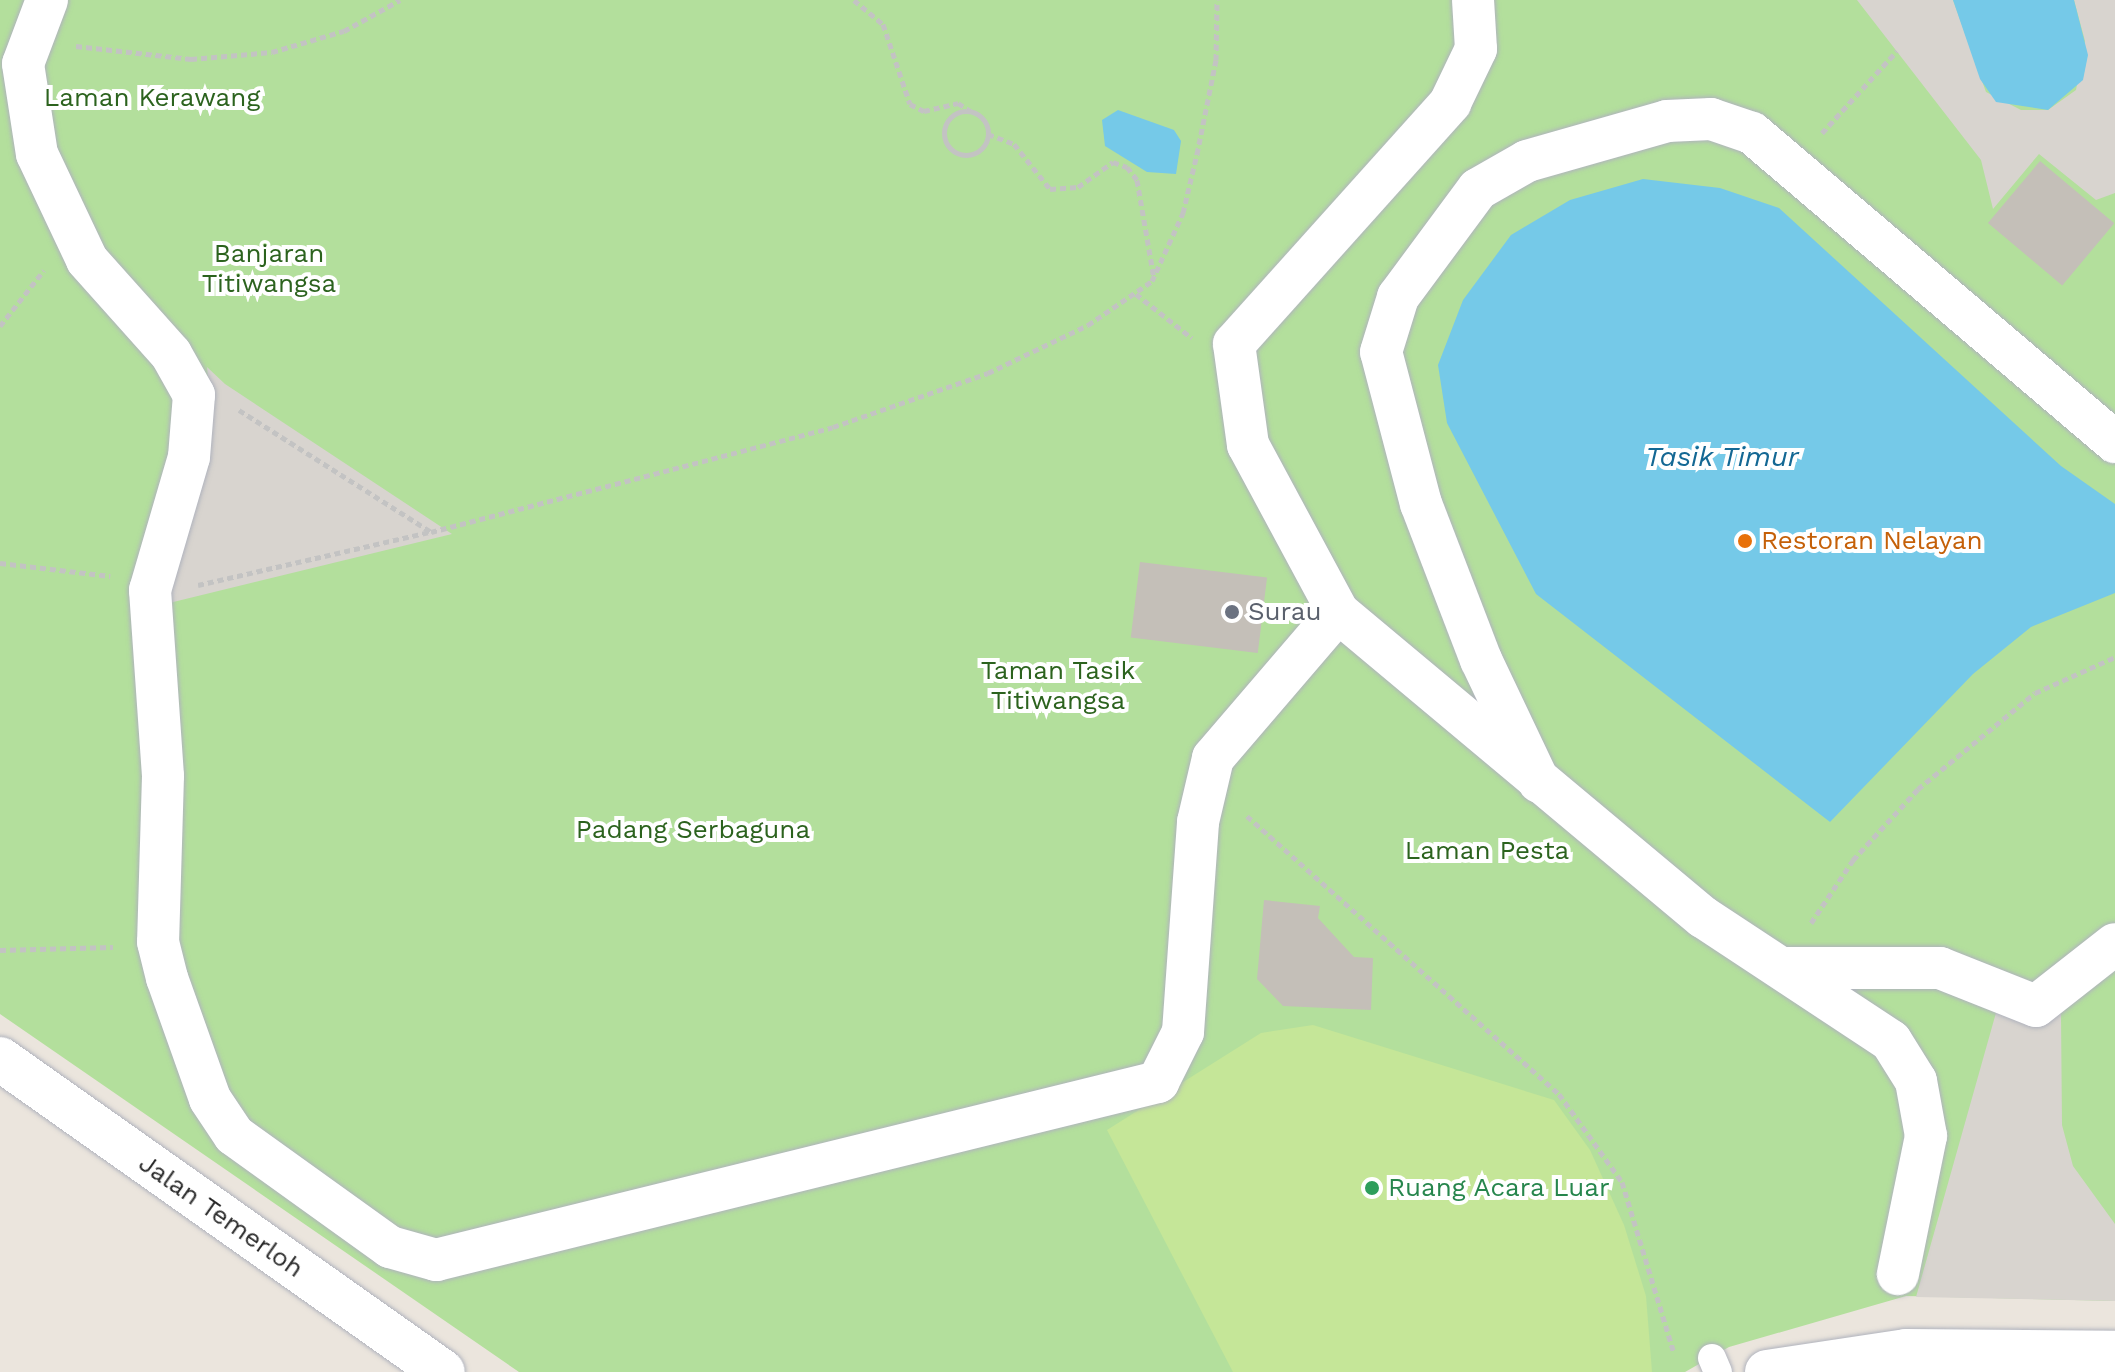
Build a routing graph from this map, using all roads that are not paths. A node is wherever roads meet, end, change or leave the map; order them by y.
1 (1473, 0) edge
2 (39, 18) edge
3 (2115, 442) edge
4 (1338, 612) junction
5 (1539, 782) junction
6 (2115, 944) edge
7 (1783, 968) junction
8 (0, 1059) edge
9 (1898, 1274) dead end
10 (2115, 1353) edge
11 (443, 1372) edge
12 (1767, 1372) edge

1 - 4 street
2 - 4 street
3 - 5 street
4 - 5 street
5 - 7 street
6 - 7 street
7 - 9 street
8 - 11 street, Jalan Temerloh
10 - 12 street

